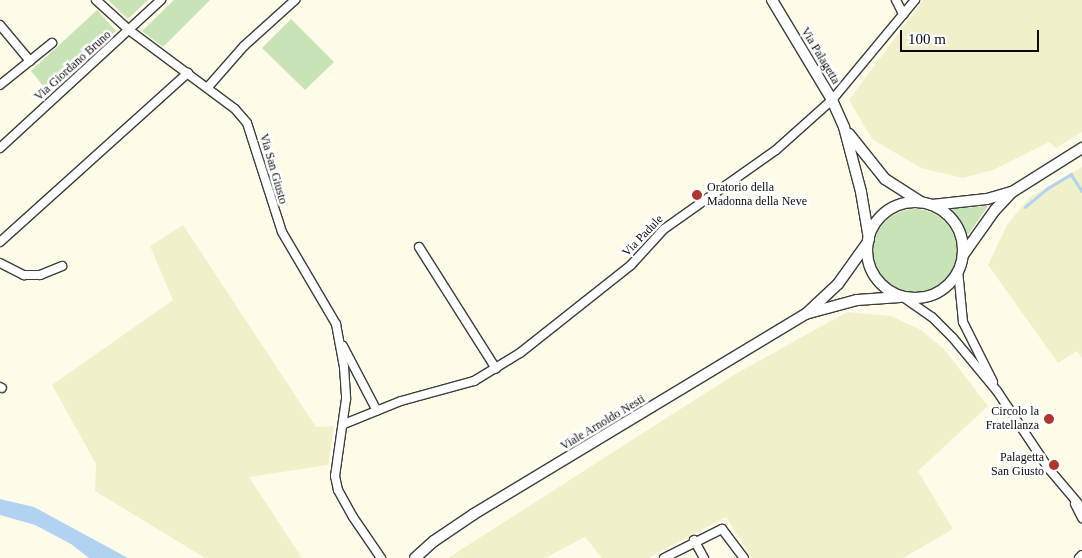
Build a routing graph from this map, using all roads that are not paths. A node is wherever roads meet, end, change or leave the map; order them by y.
1 (96, 0) edge
2 (161, 0) edge
3 (295, 0) edge
4 (772, 0) edge
5 (896, 0) edge
6 (915, 0) edge
7 (904, 14) junction
8 (0, 25) edge
9 (129, 30) junction
10 (52, 43) dead end
11 (30, 61) junction
12 (188, 73) junction
13 (0, 85) edge
14 (208, 87) junction
15 (832, 100) junction
16 (844, 127) junction
17 (0, 148) edge
18 (1082, 148) edge
19 (1012, 192) junction
20 (927, 204) junction
21 (868, 240) junction
22 (0, 242) edge
23 (419, 247) dead end
24 (962, 256) junction
25 (0, 263) edge
26 (62, 266) dead end
27 (958, 270) junction
28 (903, 297) junction
29 (806, 314) junction
30 (340, 339) junction
31 (496, 369) junction
32 (997, 391) junction
33 (377, 411) junction
34 (344, 424) junction
35 (1073, 500) junction
36 (1082, 508) edge
37 (1082, 518) edge
38 (694, 540) junction
39 (1082, 556) edge
40 (381, 558) edge
41 (415, 558) edge
42 (664, 558) edge
43 (704, 558) edge
44 (744, 558) edge
45 (1078, 558) edge

1 - 9 street, Via San Giusto
2 - 9 street, Via Giordano Bruno
3 - 14 street
4 - 15 street, Via Palagetta
5 - 7 street
6 - 7 street, Via Padule
7 - 15 street, Via Padule
8 - 11 street
9 - 12 street, Via San Giusto
9 - 17 street, Via Giordano Bruno
10 - 11 street
11 - 13 street
12 - 14 street, Via San Giusto
12 - 22 street
14 - 30 street, Via San Giusto
15 - 16 street, Via Palagetta
15 - 31 street, Via Padule
16 - 20 street, Via Palagetta
16 - 21 street, Via Palagetta
18 - 19 street
19 - 20 street
19 - 24 street
20 - 21 street
20 - 24 street, Via Palagetta
21 - 28 street, Via Palagetta
21 - 29 street, Viale Arnoldo Nesti
23 - 31 street
24 - 27 street, Via Palagetta
25 - 26 street
27 - 28 street, Via Palagetta
27 - 32 street, Via Palagetta
28 - 29 street, Viale Arnoldo Nesti
28 - 32 street, Via Palagetta
29 - 41 street, Viale Arnoldo Nesti
30 - 33 street, Via San Giusto
30 - 34 street, Via San Giusto
31 - 33 street, Via Padule
32 - 35 street, Via Palagetta
33 - 34 street, Via Padule
34 - 40 street, Via San Giusto
35 - 36 street, Via Palagetta
35 - 37 street, Via Palagetta
38 - 42 street
38 - 43 street
38 - 44 street
39 - 45 street

